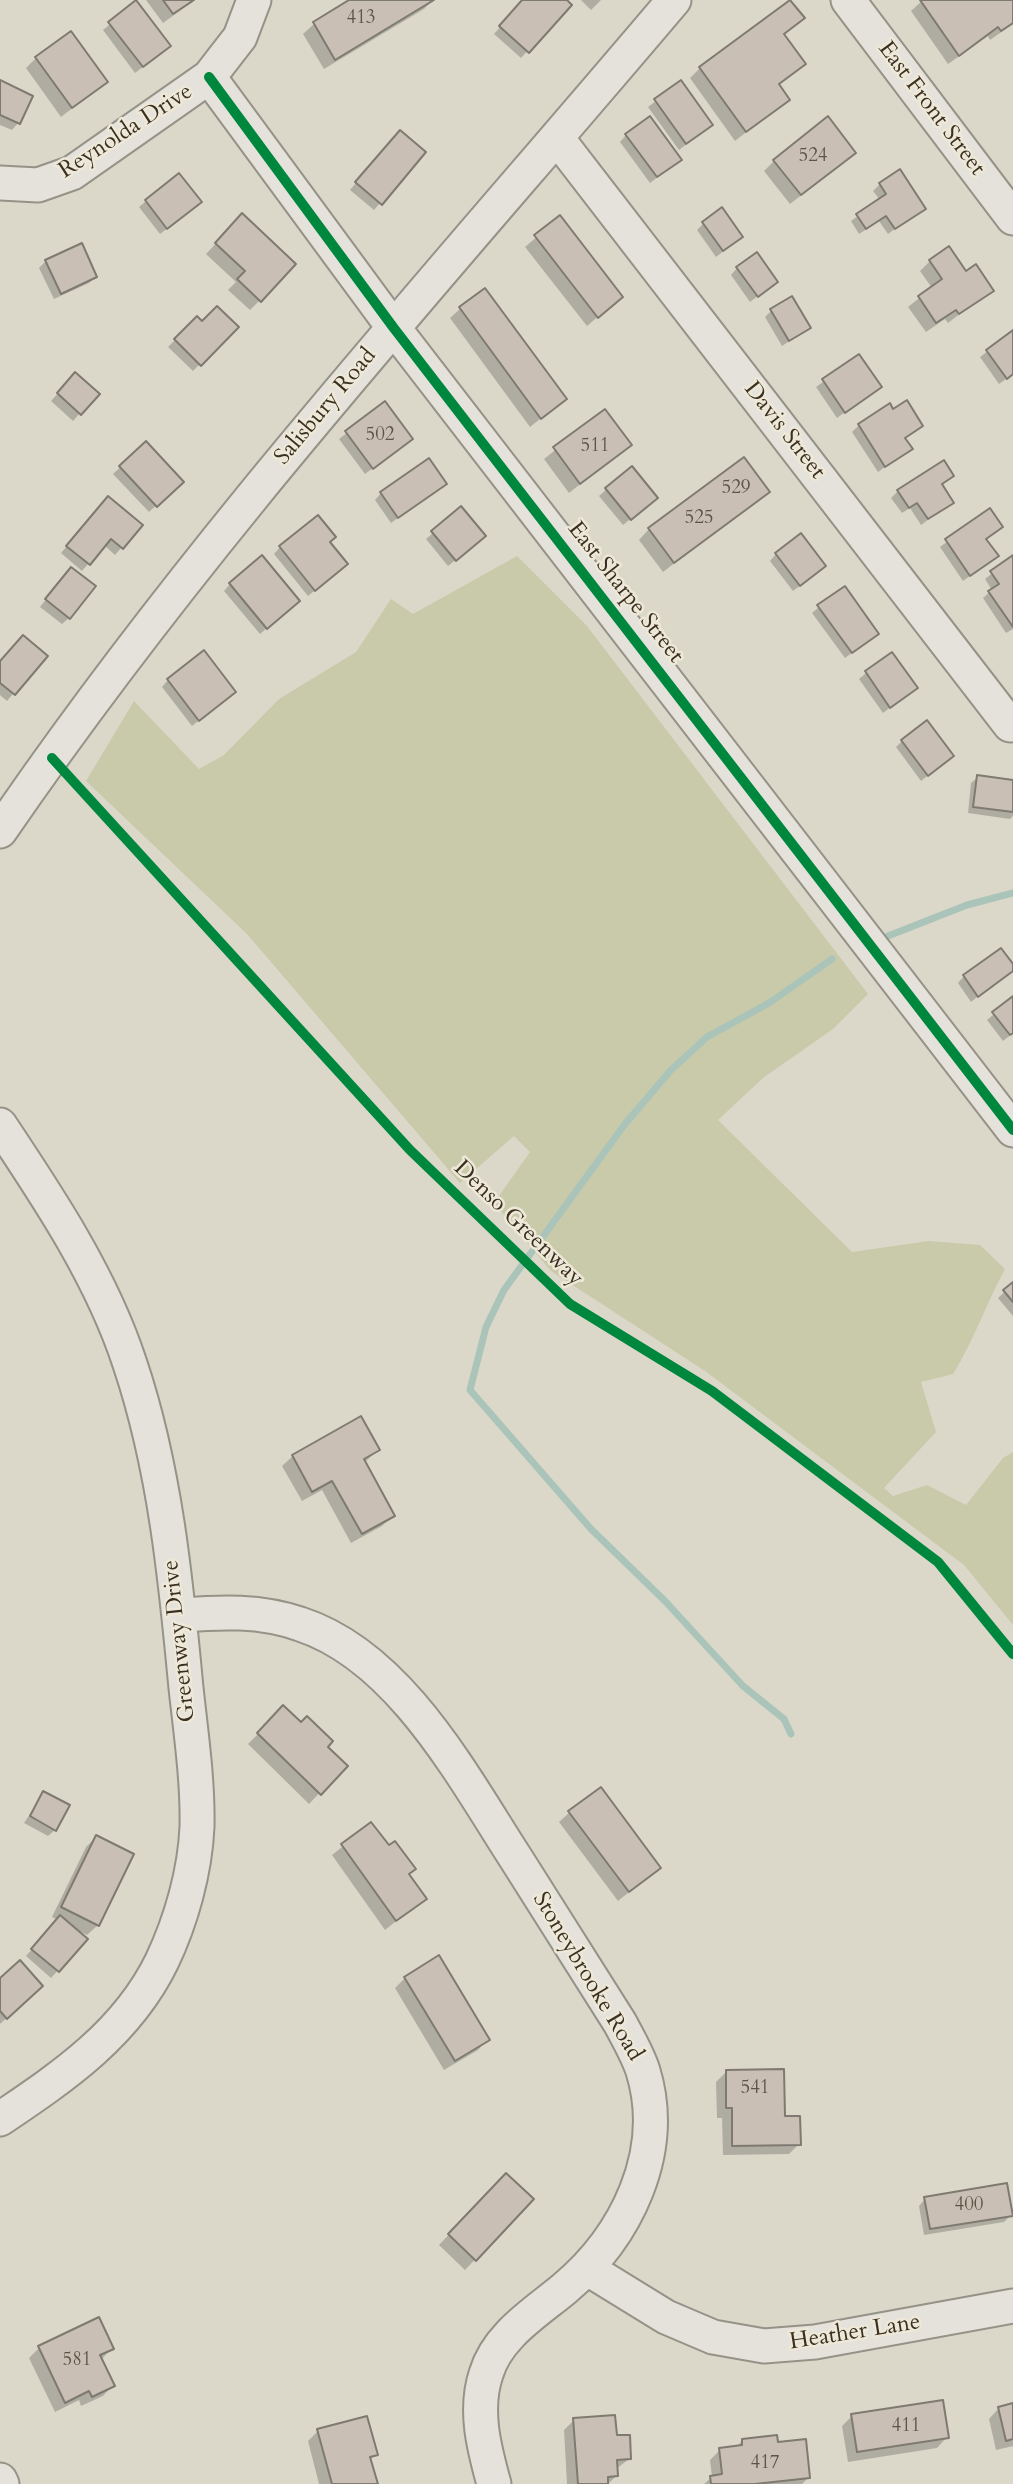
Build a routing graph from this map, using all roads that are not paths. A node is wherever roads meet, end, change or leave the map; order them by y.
1 (254, 0) edge
2 (674, 0) edge
3 (848, 0) edge
4 (209, 77) junction
5 (557, 138) junction
6 (0, 183) edge
7 (1013, 218) edge
8 (393, 327) junction
9 (1010, 724) dead end
10 (0, 831) edge
11 (0, 1125) edge
12 (1013, 1130) edge
13 (180, 1615) junction
14 (0, 2119) edge
15 (589, 2269) junction
16 (1013, 2306) edge
17 (494, 2484) edge

1 - 4 street
2 - 5 street, Salisbury Road
3 - 7 street, East Front Street
4 - 6 street, Reynolda Drive
4 - 8 street, East Sharpe Street
5 - 8 street, Salisbury Road
5 - 9 street, Davis Street
8 - 10 street, Salisbury Road
8 - 12 street, East Sharpe Street
11 - 13 street, Greenway Drive
13 - 14 street, Greenway Drive
13 - 15 street, Stoneybrooke Road
15 - 16 street, Heather Lane
15 - 17 street, Stoneybrooke Road

